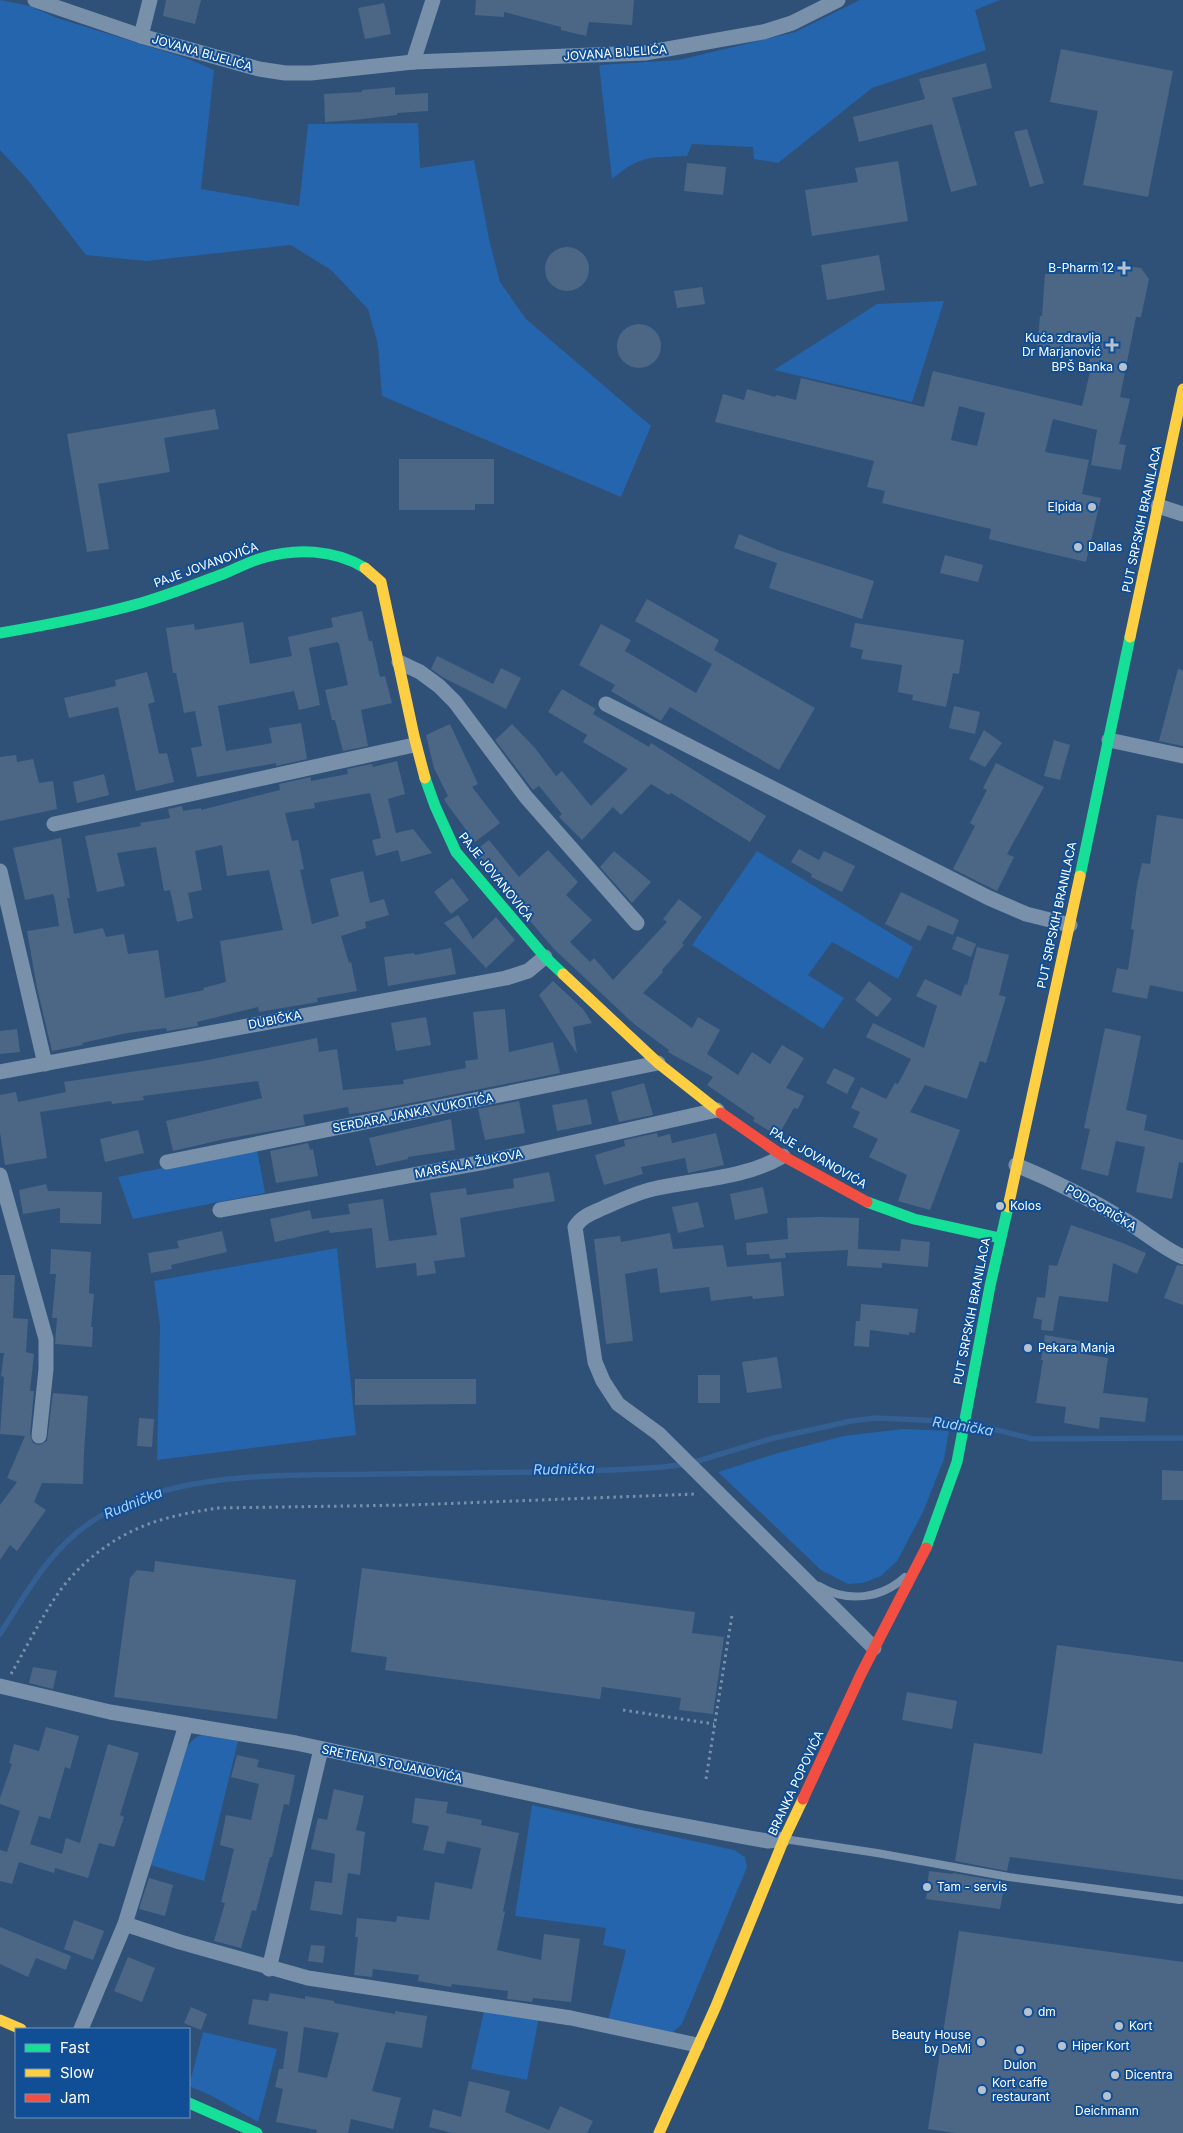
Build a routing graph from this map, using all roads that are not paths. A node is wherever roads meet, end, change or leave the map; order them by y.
1 (35, 0) edge
2 (150, 0) edge
3 (433, 0) edge
4 (838, 0) edge
5 (141, 36) junction
6 (413, 62) junction
7 (1183, 388) edge
8 (1158, 506) junction
9 (1183, 514) edge
10 (0, 633) edge
11 (399, 662) junction
12 (606, 704) dead end
13 (1109, 740) junction
14 (414, 745) junction
15 (1183, 756) edge
16 (54, 824) dead end
17 (0, 871) edge
18 (637, 923) dead end
19 (1070, 925) junction
20 (545, 957) junction
21 (658, 1063) junction
22 (46, 1064) junction
23 (0, 1072) edge
24 (717, 1110) junction
25 (784, 1156) junction
26 (167, 1162) dead end
27 (1016, 1165) junction
28 (0, 1175) edge
29 (220, 1210) dead end
30 (1000, 1238) junction
31 (1183, 1257) edge
32 (39, 1436) dead end
33 (959, 1447) joint
34 (924, 1554) junction
35 (803, 1576) junction
36 (874, 1648) junction
37 (1, 1687) edge
38 (186, 1725) junction
39 (321, 1749) junction
40 (784, 1839) junction
41 (1180, 1900) dead end
42 (125, 1924) junction
43 (269, 1968) junction
44 (0, 2020) edge
45 (18, 2028) edge
46 (81, 2028) edge
47 (697, 2045) junction
48 (190, 2103) edge
49 (248, 2131) edge
50 (659, 2133) edge

1 - 5 street, JOVANA BIJELIĆA
2 - 5 street, JOVANA BIJELIĆA
3 - 6 street
4 - 6 street, JOVANA BIJELIĆA
5 - 6 street, JOVANA BIJELIĆA
7 - 8 main road, PUT SRPSKIH BRANILACA
8 - 9 street
8 - 13 main road, PUT SRPSKIH BRANILACA
10 - 11 main road, PAJE JOVANOVIĆA
11 - 14 main road, PAJE JOVANOVIĆA
11 - 18 street
12 - 19 street
13 - 15 street
13 - 19 main road, PUT SRPSKIH BRANILACA
14 - 16 street
14 - 20 main road, PAJE JOVANOVIĆA
17 - 22 street
19 - 27 main road, PUT SRPSKIH BRANILACA
20 - 21 main road, PAJE JOVANOVIĆA
20 - 22 street, DUBIČKA
21 - 24 main road, PAJE JOVANOVIĆA
21 - 26 street, SERDARA JANKA VUKOTIĆA
22 - 23 street, DUBIČKA
24 - 25 main road, PAJE JOVANOVIĆA
24 - 29 street, MARŠALA ŽUKOVA
25 - 30 main road, PAJE JOVANOVIĆA
25 - 35 street
27 - 30 main road, PUT SRPSKIH BRANILACA
27 - 31 street, PODGORIČKA
28 - 32 street
30 - 33 main road, PUT SRPSKIH BRANILACA
33 - 34 main road, BRANKA POPOVIĆA
34 - 35 lane
34 - 36 main road, BRANKA POPOVIĆA
35 - 36 street
36 - 40 main road, BRANKA POPOVIĆA
37 - 38 street, SRETENA STOJANOVIĆA
38 - 39 street, SRETENA STOJANOVIĆA
38 - 42 street
39 - 40 street, SRETENA STOJANOVIĆA
39 - 43 street
40 - 41 lane
40 - 47 main road, BRANKA POPOVIĆA
42 - 43 street
42 - 46 street
43 - 47 street
44 - 45 main road
47 - 50 main road, BRANKA POPOVIĆA
48 - 49 main road

